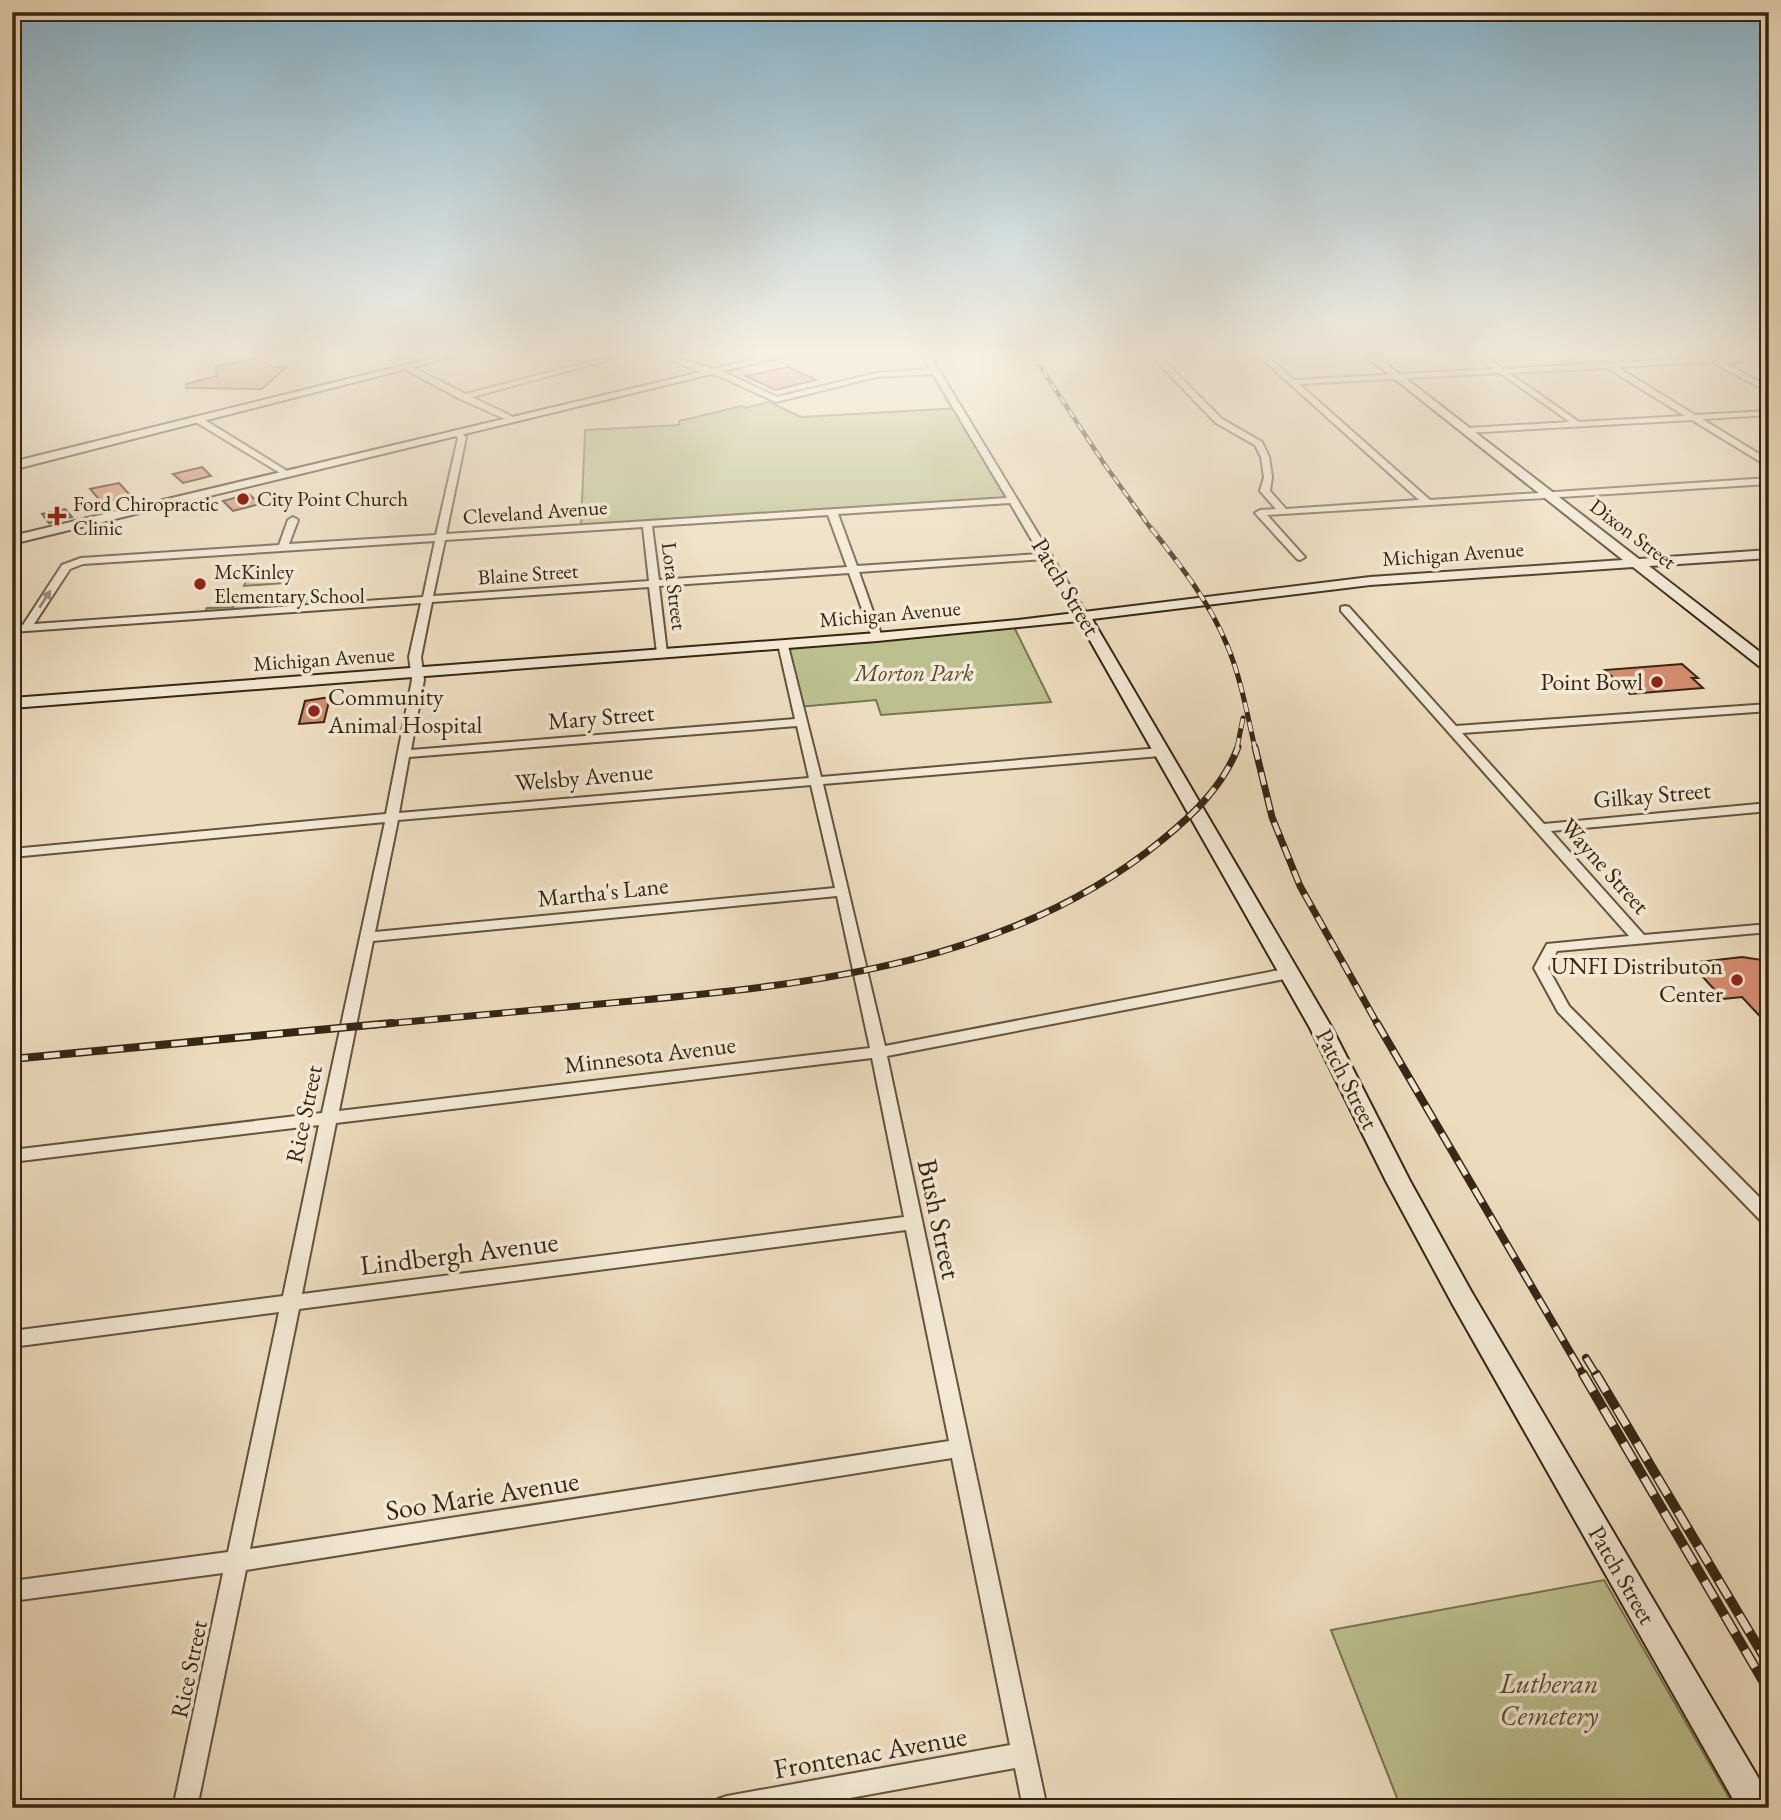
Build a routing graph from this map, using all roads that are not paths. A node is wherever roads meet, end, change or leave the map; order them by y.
1 (107, 442) edge
2 (235, 442) edge
3 (420, 442) edge
4 (461, 442) edge
5 (978, 442) edge
6 (1255, 442) edge
7 (1359, 442) edge
8 (1483, 442) edge
9 (1732, 442) edge
10 (1769, 464) edge
11 (12, 466) edge
12 (288, 474) junction
13 (1769, 481) edge
14 (1549, 496) junction
15 (1013, 500) junction
16 (1428, 503) junction
17 (832, 512) junction
18 (1284, 512) junction
19 (293, 520) dead end
20 (647, 523) junction
21 (440, 538) junction
22 (12, 540) edge
23 (283, 548) junction
24 (1769, 554) edge
25 (1047, 556) junction
26 (1300, 557) dead end
27 (1636, 562) junction
28 (853, 570) junction
29 (654, 584) junction
30 (427, 600) junction
31 (1345, 609) dead end
32 (1083, 616) junction
33 (26, 628) junction
34 (12, 629) edge
35 (877, 637) junction
36 (783, 644) junction
37 (662, 653) junction
38 (1769, 667) edge
39 (416, 673) junction
40 (12, 703) edge
41 (1769, 707) edge
42 (802, 722) junction
43 (1452, 730) junction
44 (1160, 752) junction
45 (404, 754) junction
46 (815, 780) junction
47 (1769, 807) edge
48 (392, 817) junction
49 (1539, 828) junction
50 (12, 853) edge
51 (844, 891) junction
52 (1769, 928) edge
53 (368, 937) junction
54 (1641, 940) junction
55 (1290, 973) junction
56 (879, 1052) junction
57 (328, 1119) junction
58 (12, 1156) edge
59 (1769, 1218) edge
60 (914, 1222) junction
61 (290, 1303) junction
62 (12, 1339) edge
63 (961, 1448) junction
64 (237, 1562) junction
65 (12, 1591) edge
66 (1024, 1754) junction
67 (185, 1808) edge
68 (727, 1808) edge
69 (1035, 1808) edge
70 (1757, 1808) edge

1 - 11 street
2 - 12 street
3 - 12 street
4 - 21 street, Rice Street
5 - 15 street, Patch Street
6 - 18 street
7 - 16 street
8 - 14 street, Dixon Street
9 - 10 street
12 - 22 street
13 - 14 street
14 - 16 street
14 - 27 street, Dixon Street
15 - 17 street, Cleveland Avenue
15 - 25 street, Patch Street
16 - 18 street
17 - 20 street, Cleveland Avenue
17 - 28 street
18 - 26 street
19 - 23 street
20 - 21 street, Cleveland Avenue
20 - 29 street, Lora Street
21 - 23 street, Cleveland Avenue
21 - 30 street, Rice Street
33 -> 23 street, Cleveland Avenue
24 - 27 street, Michigan Avenue
25 - 28 street, Blaine Street
25 - 32 street, Patch Street
27 - 32 street, Michigan Avenue
27 - 38 street, Dixon Street
28 - 29 street, Blaine Street
28 - 35 street
29 - 30 street, Blaine Street
29 - 37 street, Lora Street
30 - 33 street, Blaine Street
30 - 39 street, Rice Street
31 - 43 street, Wayne Street
32 - 35 street, Michigan Avenue
32 - 44 street, Patch Street
33 - 34 street, Blaine Street
35 - 36 street, Michigan Avenue
36 - 37 street, Michigan Avenue
36 - 42 street, Bush Street
37 - 39 street, Michigan Avenue
39 - 40 street, Michigan Avenue
39 - 45 street, Rice Street
41 - 43 street
42 - 45 street, Mary Street
42 - 46 street, Bush Street
43 - 49 street, Wayne Street
44 - 46 street, Welsby Avenue
44 - 55 street, Patch Street
45 - 48 street, Rice Street
46 - 48 street, Welsby Avenue
46 - 51 street, Bush Street
47 - 49 street, Gilkay Street
48 - 50 street, Welsby Avenue
48 - 53 street, Rice Street
49 - 54 street, Wayne Street
51 - 53 street, Martha's Lane
51 - 56 street, Bush Street
52 - 54 street
53 - 57 street, Rice Street
54 - 59 street, Wayne Street
55 - 56 street, Minnesota Avenue
55 - 70 street, Patch Street
56 - 57 street, Minnesota Avenue
56 - 60 street, Bush Street
57 - 58 street, Minnesota Avenue
57 - 61 street, Rice Street
60 - 61 street, Lindbergh Avenue
60 - 63 street, Bush Street
61 - 62 street, Lindbergh Avenue
61 - 64 street, Rice Street
63 - 64 street, Soo Marie Avenue
63 - 66 street, Bush Street
64 - 65 street, Soo Marie Avenue
64 - 67 street, Rice Street
66 - 68 street, Frontenac Avenue
66 - 69 street, Bush Street

